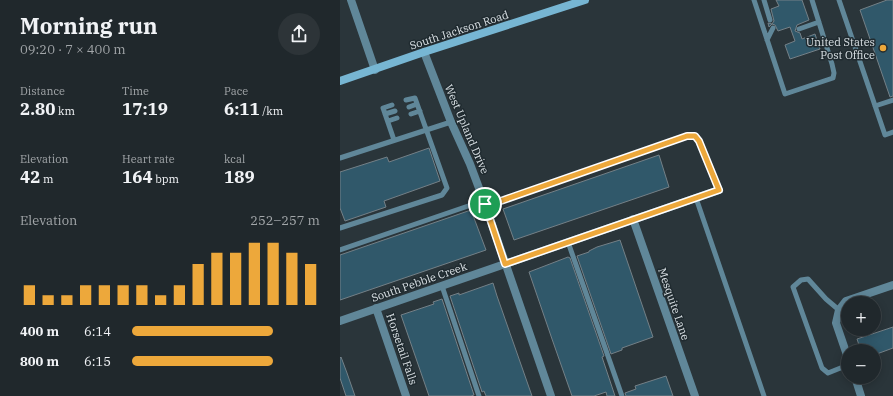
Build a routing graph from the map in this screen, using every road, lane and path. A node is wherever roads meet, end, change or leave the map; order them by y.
1 (351, 0) edge
2 (585, 0) edge
3 (754, 0) edge
4 (764, 0) edge
5 (812, 0) edge
6 (839, 0) edge
7 (770, 20) dead end
8 (819, 22) junction
9 (773, 28) dead end
10 (799, 29) dead end
11 (767, 40) junction
12 (424, 52) junction
13 (375, 70) junction
14 (340, 81) edge
15 (406, 100) dead end
16 (893, 100) edge
17 (417, 104) junction
18 (392, 105) dead end
19 (875, 106) junction
20 (409, 107) dead end
21 (395, 111) dead end
22 (420, 111) junction
23 (385, 114) junction
24 (411, 114) dead end
25 (397, 118) dead end
26 (388, 121) junction
27 (451, 122) junction
28 (426, 130) junction
29 (893, 132) edge
30 (394, 140) junction
31 (340, 158) edge
32 (719, 190) joint
33 (696, 198) junction
34 (485, 204) junction
35 (633, 219) junction
36 (340, 228) edge
37 (568, 242) junction
38 (340, 250) edge
39 (505, 264) junction
40 (893, 285) edge
41 (442, 286) junction
42 (376, 308) junction
43 (839, 310) junction
44 (340, 321) edge
45 (843, 344) edge
46 (841, 368) edge
47 (857, 384) edge
48 (406, 396) edge
49 (479, 396) edge
50 (551, 396) edge
51 (622, 396) edge
52 (695, 396) edge
53 (764, 396) edge
54 (861, 396) edge

1 - 13 street
2 - 12 main road, South Jackson Road
3 - 11 lane
4 - 7 lane
5 - 8 lane
6 - 19 lane
8 - 10 lane
8 - 11 lane
9 - 11 lane
12 - 13 main road, South Jackson Road
12 - 27 street, West Upland Drive
13 - 14 main road, South Jackson Road
15 - 17 lane
16 - 19 lane
17 - 20 lane
17 - 22 lane
18 - 23 lane
19 - 29 lane
21 - 23 lane
22 - 24 lane
22 - 28 lane
23 - 26 lane
25 - 26 lane
26 - 30 lane
27 - 28 lane
27 - 34 street, West Upland Drive
28 - 30 lane
28 - 36 lane
30 - 31 lane
32 - 33 street, South Pebble Creek
32 - 34 lane
33 - 35 street, South Pebble Creek
33 - 53 lane
34 - 38 lane
34 - 39 street, West Upland Drive
35 - 37 street, South Pebble Creek
35 - 52 street, Mesquite Lane
37 - 39 street, South Pebble Creek
37 - 51 lane
39 - 41 street, South Pebble Creek
39 - 50 street, West Upland Drive
40 - 43 street
41 - 42 street, South Pebble Creek
41 - 49 lane
42 - 44 street, South Pebble Creek
42 - 48 street, Horsetail Falls
43 - 45 street
43 - 46 lane
47 - 54 street

